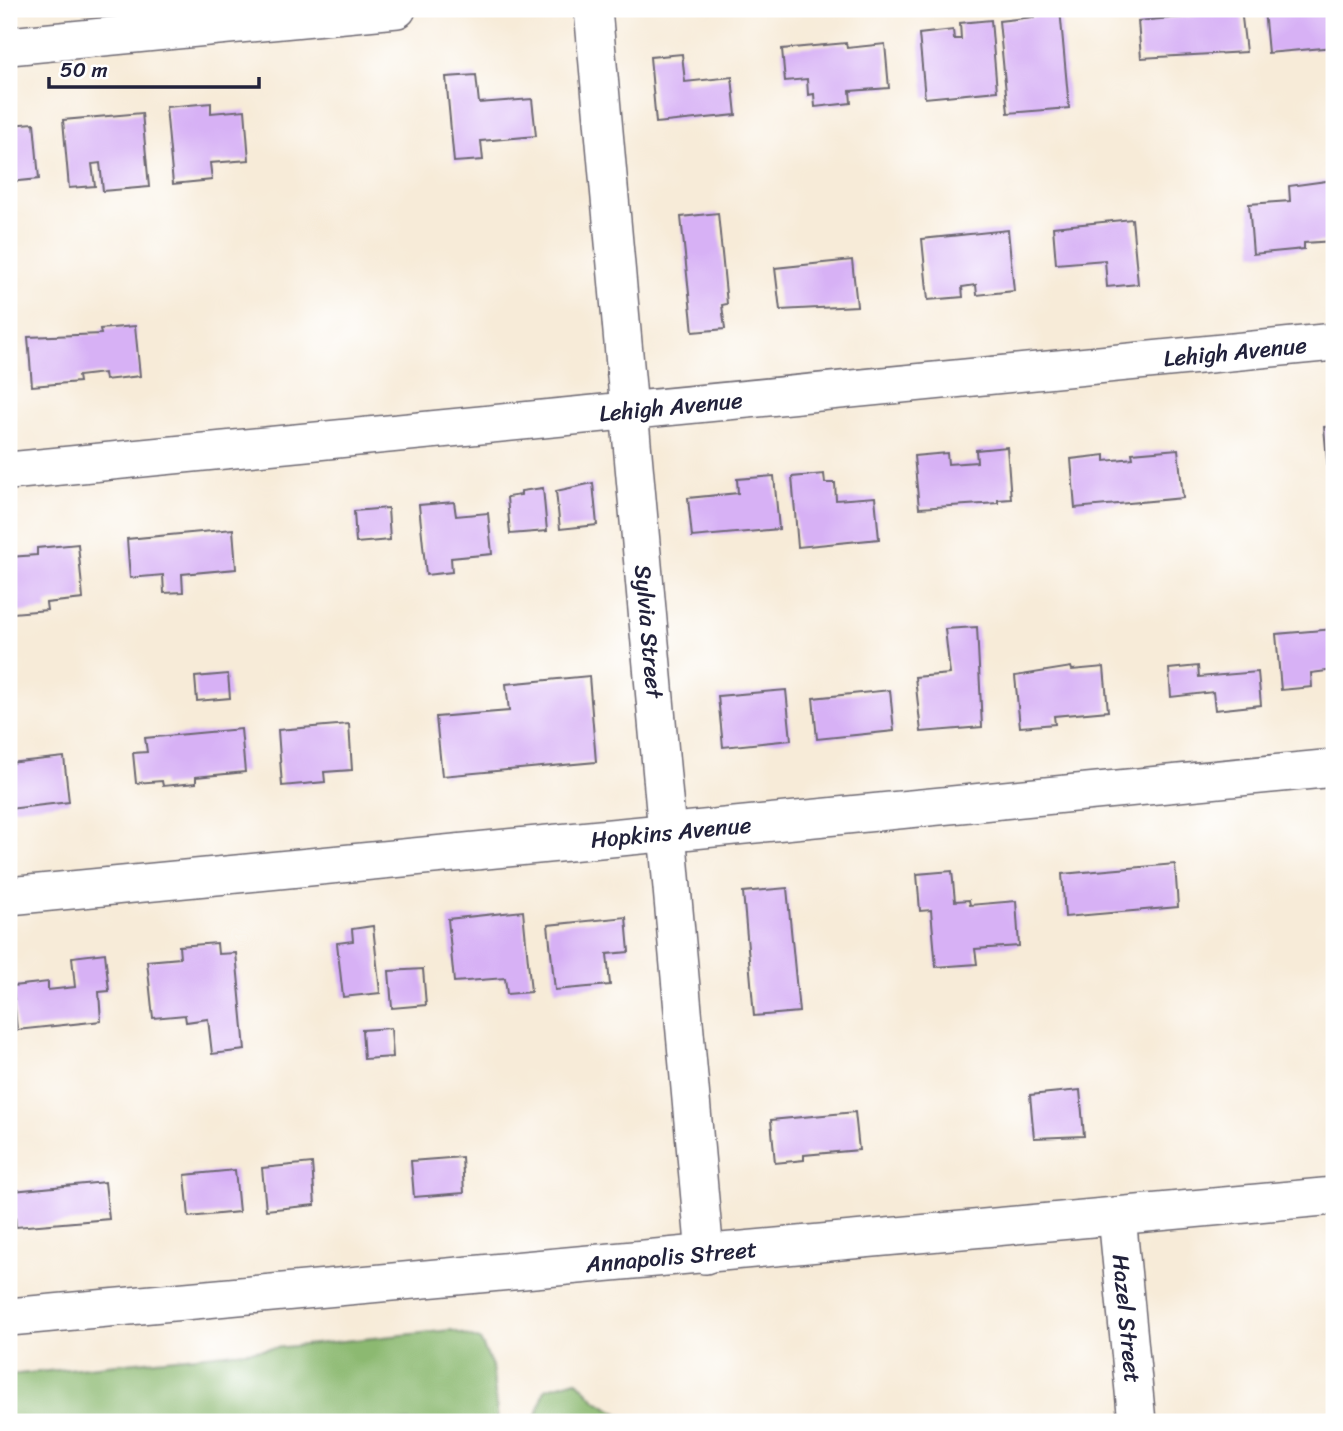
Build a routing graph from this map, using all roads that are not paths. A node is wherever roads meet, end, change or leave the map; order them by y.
1 (397, 9) edge
2 (593, 9) edge
3 (9, 46) edge
4 (1334, 342) edge
5 (629, 410) junction
6 (9, 471) edge
7 (1334, 768) edge
8 (666, 832) junction
9 (9, 896) edge
10 (1334, 1196) edge
11 (1117, 1216) junction
12 (705, 1255) junction
13 (9, 1317) edge
14 (1137, 1422) edge

1 - 3 street
2 - 5 street, Sylvia Street
4 - 5 street, Lehigh Avenue
5 - 6 street, Lehigh Avenue
5 - 8 street, Sylvia Street
7 - 8 street, Hopkins Avenue
8 - 9 street, Hopkins Avenue
8 - 12 street, Sylvia Street
10 - 11 street, Annapolis Street
11 - 12 street, Annapolis Street
11 - 14 street, Hazel Street
12 - 13 street, Annapolis Street

